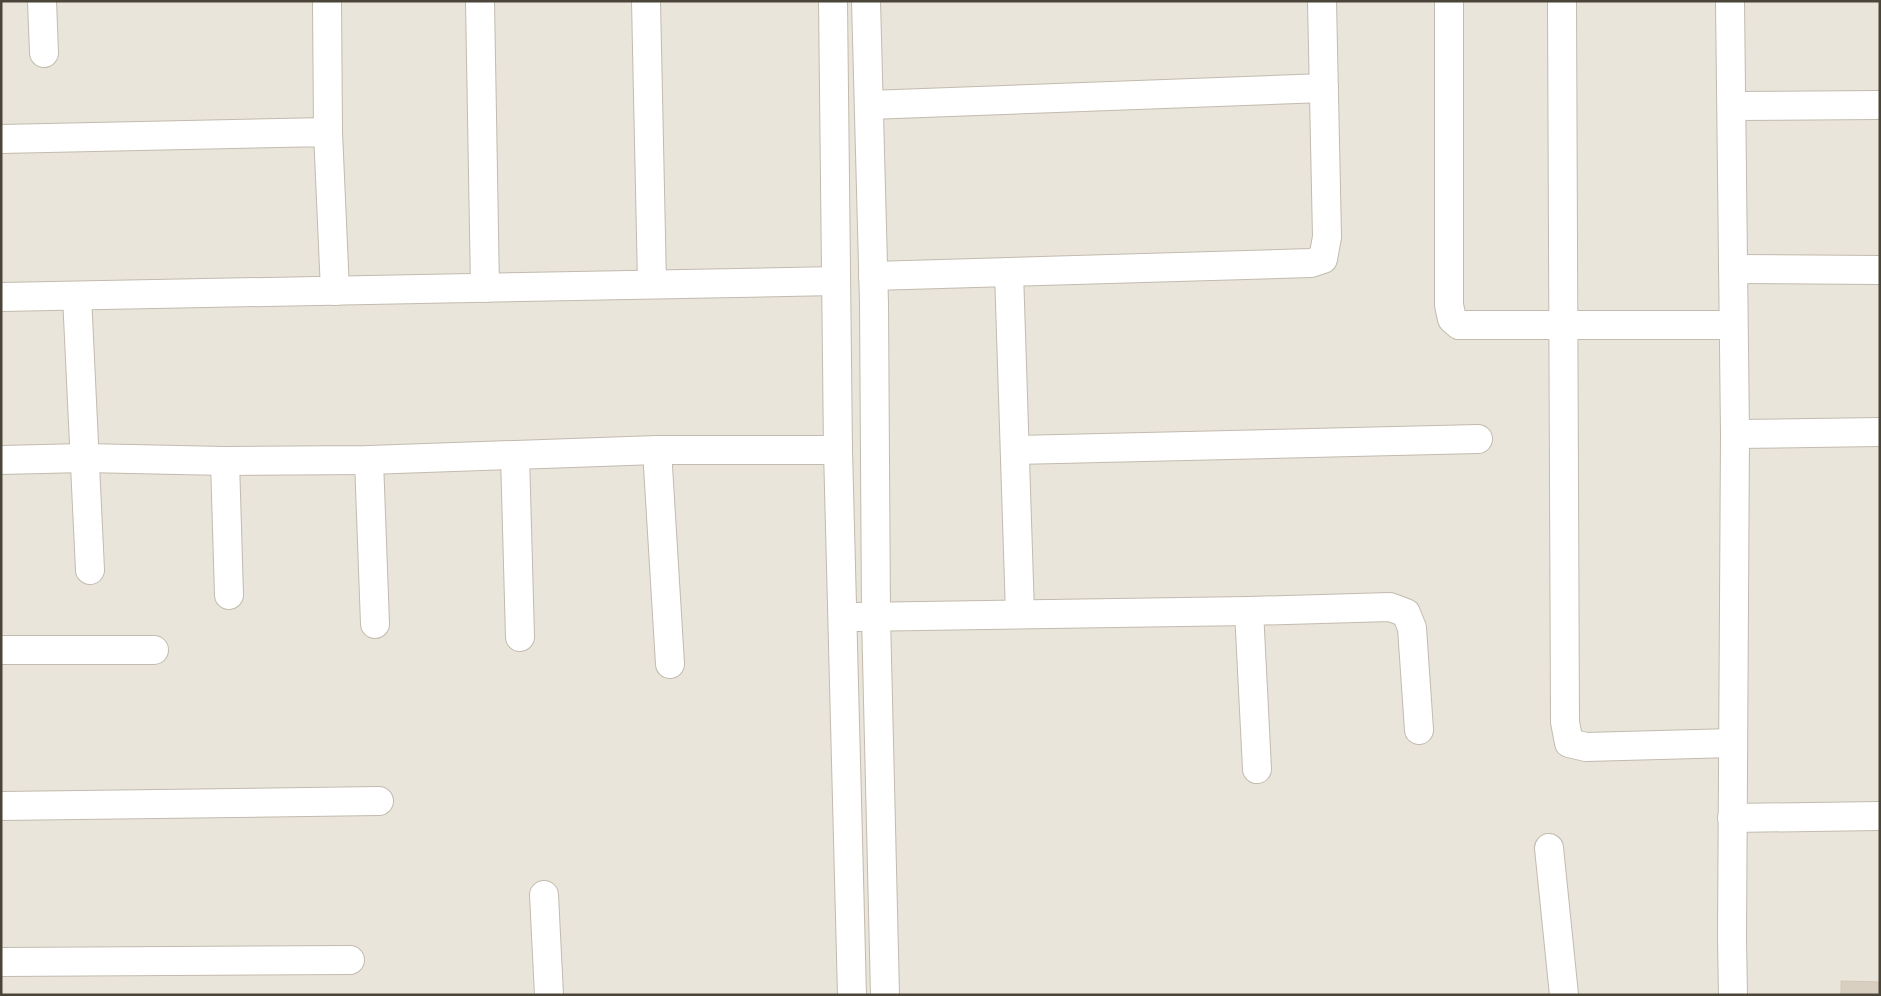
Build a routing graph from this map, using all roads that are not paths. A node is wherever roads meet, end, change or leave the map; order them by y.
1 (42, 1) edge
2 (327, 1) edge
3 (480, 1) edge
4 (646, 1) edge
5 (833, 1) edge
6 (866, 1) edge
7 (1322, 1) edge
8 (1449, 1) edge
9 (1562, 1) edge
10 (1730, 1) edge
11 (44, 53) dead end
12 (1324, 88) junction
13 (869, 105) junction
14 (1880, 105) edge
15 (1732, 106) junction
16 (328, 132) junction
17 (1, 139) edge
18 (837, 252) junction
19 (1733, 270) junction
20 (1880, 270) edge
21 (1009, 272) junction
22 (873, 277) junction
23 (652, 284) junction
24 (485, 288) junction
25 (335, 291) junction
26 (837, 292) junction
27 (77, 296) junction
28 (1, 297) edge
29 (1563, 324) junction
30 (1733, 325) junction
31 (1880, 432) edge
32 (1734, 434) junction
33 (1478, 440) dead end
34 (657, 450) junction
35 (838, 450) junction
36 (1015, 450) junction
37 (515, 455) junction
38 (84, 458) junction
39 (1, 460) edge
40 (369, 460) junction
41 (225, 461) junction
42 (90, 570) dead end
43 (230, 595) dead end
44 (1250, 611) junction
45 (1020, 614) junction
46 (876, 616) junction
47 (844, 618) junction
48 (375, 624) dead end
49 (520, 637) dead end
50 (1, 650) edge
51 (154, 650) dead end
52 (670, 664) dead end
53 (1419, 730) dead end
54 (1733, 743) junction
55 (1257, 769) dead end
56 (379, 801) dead end
57 (1, 806) edge
58 (1880, 816) edge
59 (1732, 818) junction
60 (1550, 848) dead end
61 (544, 895) dead end
62 (350, 960) dead end
63 (1, 962) edge
64 (549, 995) edge
65 (852, 995) edge
66 (885, 995) edge
67 (1564, 995) edge
68 (1733, 995) edge

1 - 11 street
2 - 16 street
3 - 24 street
4 - 23 street
5 - 18 street
6 - 13 street
7 - 12 street
8 - 29 street
9 - 29 street
10 - 15 street
12 - 13 street
12 - 21 street
13 - 22 street
14 - 15 street
15 - 19 street
16 - 17 street
16 - 25 street
18 - 22 street
18 - 26 street
19 - 20 street
19 - 30 street
21 - 22 street
21 - 36 street
22 - 26 street
22 - 46 street
23 - 24 street
23 - 26 street
24 - 25 street
25 - 27 street
26 - 35 street
27 - 28 street
27 - 38 street
29 - 30 street
29 - 54 street
30 - 32 street
31 - 32 street
32 - 54 street
33 - 36 street
34 - 35 street
34 - 37 street
34 - 52 street
35 - 47 street
36 - 45 street
37 - 40 street
37 - 49 street
38 - 39 street
38 - 41 street
38 - 42 street
40 - 41 street
40 - 48 street
41 - 43 street
44 - 45 street
44 - 53 street
44 - 55 street
45 - 46 street
46 - 47 street
46 - 66 street
47 - 65 street
50 - 51 street
54 - 59 street
56 - 57 street
58 - 59 street
59 - 68 street
60 - 67 street
61 - 64 street
62 - 63 street

